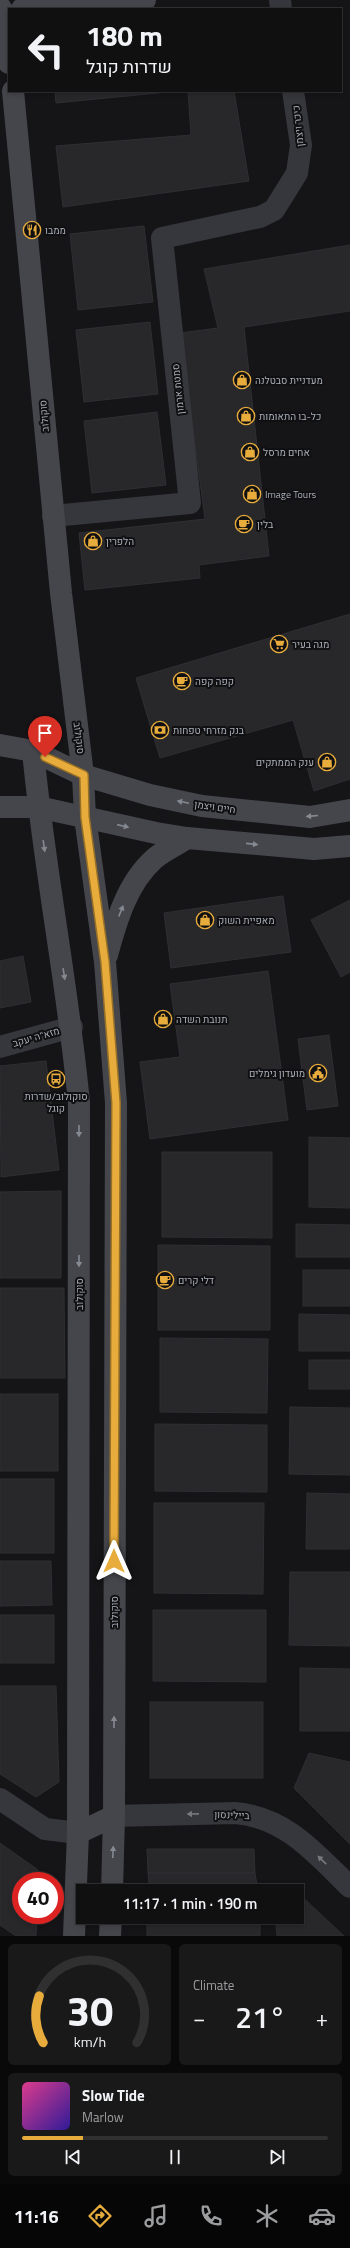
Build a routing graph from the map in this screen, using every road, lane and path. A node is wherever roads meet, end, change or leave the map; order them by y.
1 (145, 0) edge
2 (22, 8) edge
3 (7, 9) edge
4 (8, 36) edge
5 (13, 92) edge
6 (293, 92) edge
7 (260, 217) joint
8 (53, 516) junction
9 (0, 744) edge
10 (33, 751) junction
11 (84, 775) junction
12 (0, 807) edge
13 (38, 807) junction
14 (350, 810) edge
15 (85, 817) junction
16 (187, 838) junction
17 (350, 846) edge
18 (105, 962) junction
19 (72, 1027) junction
20 (0, 1047) edge
21 (0, 1799) edge
22 (114, 1816) junction
23 (78, 1833) junction
24 (112, 1884) edge
25 (350, 1887) edge
26 (111, 1924) edge
27 (74, 1936) edge
28 (110, 1936) edge

1 - 2 street
3 - 4 street
5 - 8 street, סוקולוב
6 - 7 street, כיכר ויצמן
7 - 8 street, סמטת ארמון
8 - 11 street, סוקולוב
9 - 10 street, חיים ויצמן
10 - 11 street, חיים ויצמן
10 - 13 street, סוקולוב
14 -> 11 street, חיים ויצמן
11 - 15 street, סוקולוב
12 - 13 street
13 - 15 street
13 -> 19 street, סוקולוב
15 -> 16 street
15 - 18 street, סוקולוב
16 -> 17 street
18 -> 16 street
22 -> 18 street, סוקולוב
19 - 20 street, מזא"ה יעקב
19 -> 23 street, סוקולוב
21 - 23 street
22 - 23 street
24 -> 22 street, סוקולוב
25 -> 22 street, ביילינסון
23 - 27 street, סוקולוב
26 - 28 street

